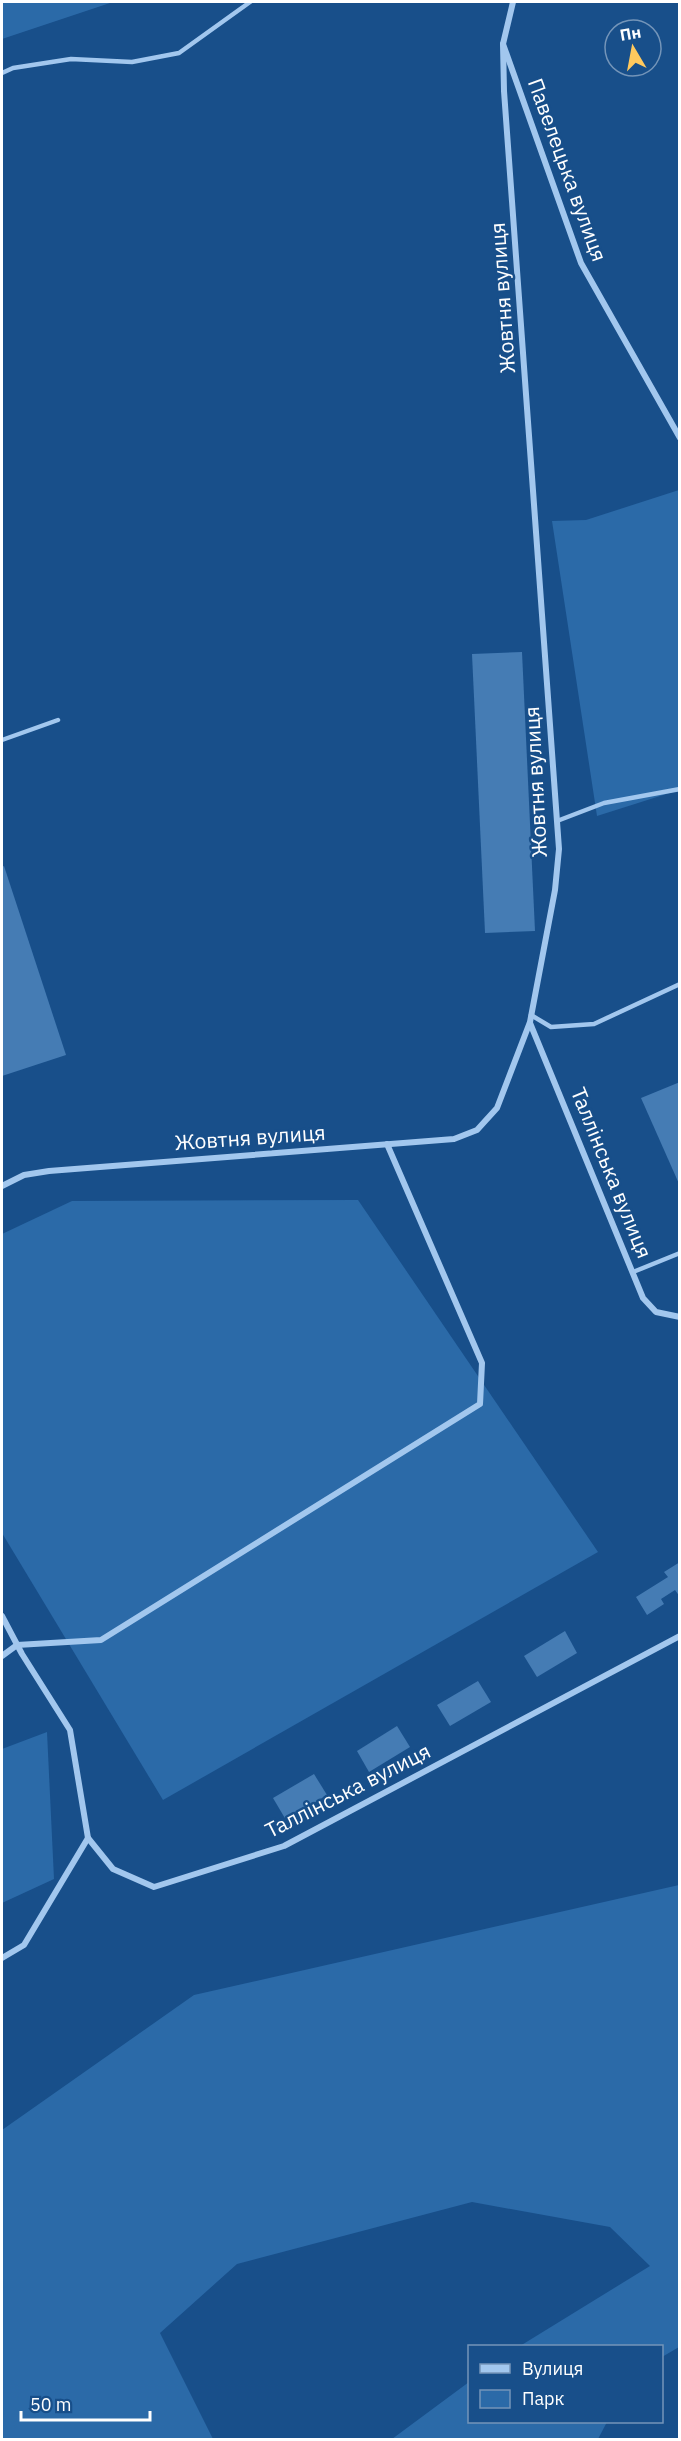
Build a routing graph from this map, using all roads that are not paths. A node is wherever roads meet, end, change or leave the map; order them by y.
1 (250, 2) edge
2 (513, 2) edge
3 (503, 44) junction
4 (2, 73) edge
5 (680, 438) edge
6 (58, 720) dead end
7 (2, 740) edge
8 (680, 789) edge
9 (557, 821) junction
10 (680, 984) edge
11 (531, 1015) junction
12 (530, 1023) junction
13 (387, 1144) junction
14 (2, 1186) edge
15 (680, 1253) edge
16 (633, 1272) junction
17 (680, 1317) edge
18 (2, 1616) edge
19 (680, 1636) edge
20 (17, 1645) junction
21 (2, 1656) edge
22 (88, 1838) junction
23 (2, 1958) edge

1 - 4 lane
2 - 3 street
3 - 5 street, Павелецька вулиця
3 - 9 street, Жовтня вулиця
6 - 7 lane
8 - 9 lane
9 - 11 street, Жовтня вулиця
10 - 11 lane
11 - 12 street, Жовтня вулиця
12 - 13 street, Жовтня вулиця
12 - 16 street, Таллінська вулиця
13 - 14 street, Жовтня вулиця
13 - 20 street
15 - 16 lane
16 - 17 street, Таллінська вулиця
18 - 20 street, Таллінська вулиця
19 - 22 street, Таллінська вулиця
20 - 21 street
20 - 22 street, Таллінська вулиця
22 - 23 street

